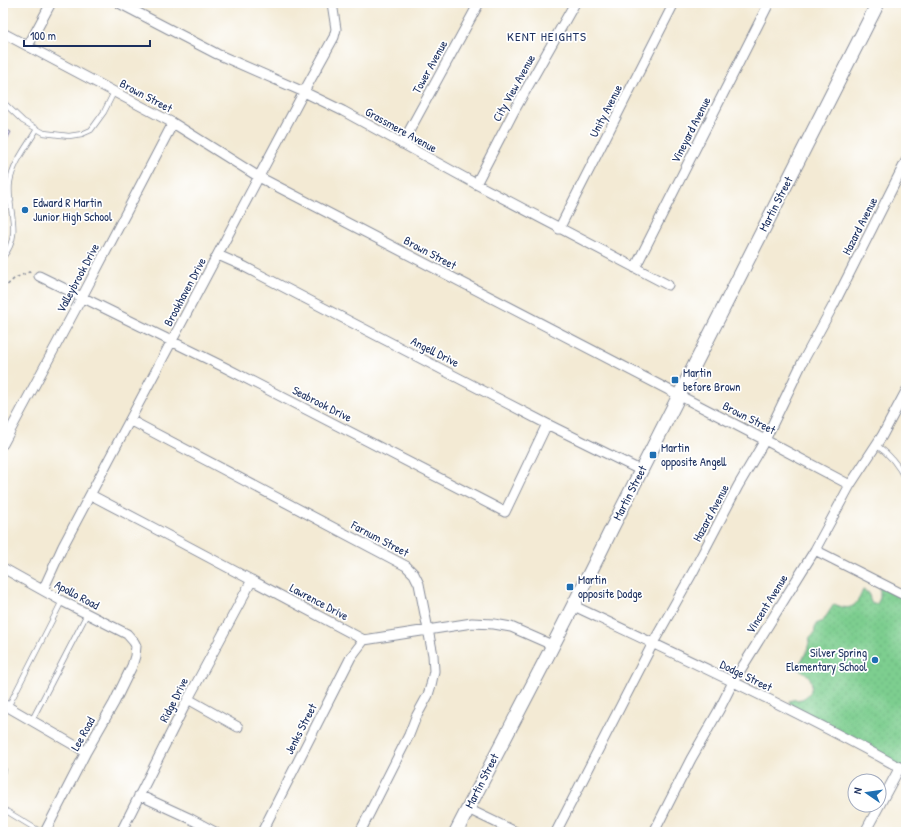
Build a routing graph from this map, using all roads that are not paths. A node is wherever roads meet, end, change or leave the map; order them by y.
1 (50, 3) edge
2 (119, 3) edge
3 (332, 3) edge
4 (479, 3) edge
5 (575, 3) edge
6 (674, 3) edge
7 (769, 3) edge
8 (878, 3) edge
9 (3, 33) edge
10 (28, 46) junction
11 (114, 92) junction
12 (304, 92) junction
13 (3, 102) edge
14 (173, 124) junction
15 (37, 129) junction
16 (402, 144) junction
17 (906, 161) edge
18 (259, 177) junction
19 (10, 181) junction
20 (3, 183) edge
21 (476, 184) junction
22 (10, 200) junction
23 (3, 205) edge
24 (559, 229) junction
25 (218, 254) junction
26 (3, 257) edge
27 (635, 268) junction
28 (39, 276) road end
29 (668, 285) dead end
30 (82, 297) junction
31 (173, 342) junction
32 (906, 392) edge
33 (679, 396) junction
34 (130, 420) junction
35 (547, 424) junction
36 (765, 440) junction
37 (3, 444) edge
38 (876, 445) junction
39 (642, 471) junction
40 (906, 481) edge
41 (850, 485) junction
42 (91, 496) junction
43 (815, 550) junction
44 (3, 568) edge
45 (252, 580) junction
46 (43, 590) junction
47 (906, 596) edge
48 (62, 601) junction
49 (574, 606) junction
50 (87, 614) junction
51 (428, 630) junction
52 (364, 640) junction
53 (653, 643) junction
54 (552, 645) junction
55 (136, 646) joint
56 (733, 682) junction
57 (188, 699) junction
58 (6, 706) edge
59 (32, 720) junction
60 (238, 728) dead end
61 (86, 752) junction
62 (903, 769) edge
63 (139, 795) junction
64 (3, 809) edge
65 (468, 809) junction
66 (41, 832) edge
67 (45, 832) edge
68 (121, 832) edge
69 (215, 832) edge
70 (262, 832) edge
71 (360, 832) edge
72 (456, 832) edge
73 (516, 832) edge
74 (556, 832) edge
75 (654, 832) edge
76 (865, 832) edge

1 - 10 street
2 - 12 street, Grassmere Avenue
3 - 12 street, Brookhaven Drive
4 - 16 street, Tower Avenue
5 - 21 street, City View Avenue
6 - 24 street, Unity Avenue
7 - 27 street, Vineyard Avenue
8 - 33 street, Martin Street
9 - 10 street, Brown Street
10 - 11 street, Brown Street
11 - 14 street, Brown Street
11 - 15 lane
12 - 16 street, Grassmere Avenue
12 - 18 street, Brookhaven Drive
13 - 15 lane
14 - 18 street, Brown Street
14 - 30 street, Valleybrook Drive
15 - 19 lane
16 - 21 street, Grassmere Avenue
17 - 36 street, Hazard Avenue
18 - 25 street, Brookhaven Drive
18 - 33 street, Brown Street
19 - 20 lane
19 - 22 lane
21 - 24 street, Grassmere Avenue
22 - 23 lane
22 - 26 lane
24 - 27 street, Grassmere Avenue
25 - 31 street, Brookhaven Drive
25 - 35 street, Angell Drive
27 - 29 street, Grassmere Avenue
28 - 30 street, Seabrook Drive
30 - 31 street, Seabrook Drive
30 - 37 street, Valleybrook Drive
31 - 34 street, Brookhaven Drive
31 - 35 street, Seabrook Drive
32 - 38 street, Vincent Avenue
33 - 36 street, Brown Street
33 - 39 street, Martin Street
34 - 42 street, Brookhaven Drive
34 - 51 street, Farnum Street
35 - 39 street, Angell Drive
36 - 41 street, Brown Street
36 - 53 street, Hazard Avenue
38 - 40 lane
38 - 41 street, Vincent Avenue
39 - 49 street, Martin Street
41 - 43 street, Vincent Avenue
42 - 45 street, Lawrence Drive
42 - 46 street, Brookhaven Drive
43 - 47 street
43 - 56 street, Vincent Avenue
44 - 46 street, Apollo Road
45 - 52 street, Lawrence Drive
45 - 57 street, Ridge Drive
46 - 48 street, Apollo Road
48 - 50 street, Apollo Road
48 - 58 lane
49 - 53 street, Dodge Street
49 - 54 street, Martin Street
50 - 55 street, Apollo Road
50 - 59 lane
51 - 52 street
51 - 54 street
51 - 71 street, Farnum Street
52 - 70 street, Jenks Street
53 - 56 street, Dodge Street
53 - 74 street, Hazard Avenue
54 - 65 street, Martin Street
55 - 61 street, Lee Road
56 - 62 street, Dodge Street
56 - 75 street, Vincent Avenue
57 - 60 street
57 - 63 street, Ridge Drive
58 - 59 street
59 - 61 street
61 - 67 street, Lee Road
62 - 76 street
63 - 68 street, Ridge Drive
63 - 69 street
64 - 66 lane
65 - 72 street, Martin Street
65 - 73 street

